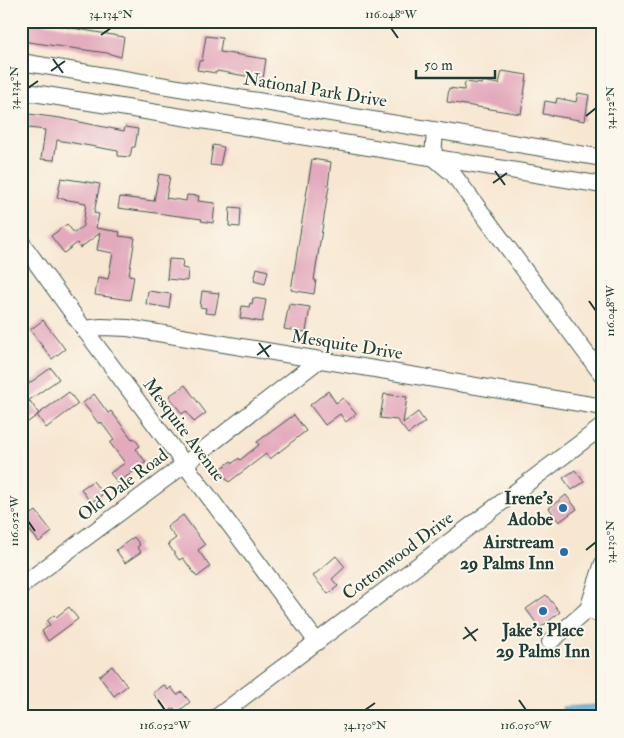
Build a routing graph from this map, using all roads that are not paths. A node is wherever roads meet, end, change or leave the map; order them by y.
1 (21, 62) edge
2 (21, 91) edge
3 (435, 131) junction
4 (433, 157) junction
5 (603, 158) edge
6 (603, 184) edge
7 (21, 242) edge
8 (84, 329) junction
9 (318, 360) junction
10 (603, 376) edge
11 (603, 407) edge
12 (603, 426) edge
13 (184, 464) junction
14 (603, 563) edge
15 (22, 583) edge
16 (588, 609) junction
17 (603, 616) edge
18 (317, 642) junction
19 (550, 642) dead end
20 (217, 717) edge

1 - 3 street, National Park Drive
2 - 4 street
3 - 4 street
3 - 5 street, National Park Drive
4 - 6 street
4 - 10 street
7 - 8 street, Mesquite Avenue
8 - 9 street, Mesquite Drive
8 - 13 street, Mesquite Avenue
9 - 11 street, Mesquite Drive
9 - 13 street, Old Dale Road
12 - 18 street, Cottonwood Drive
13 - 15 street, Old Dale Road
13 - 18 street, Mesquite Avenue
14 - 16 street
16 - 17 street
16 - 19 street
18 - 20 street, Cottonwood Drive

